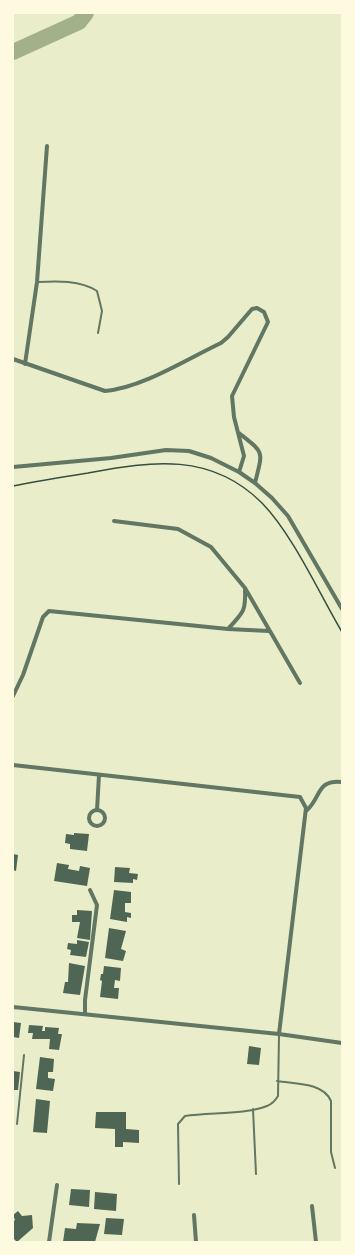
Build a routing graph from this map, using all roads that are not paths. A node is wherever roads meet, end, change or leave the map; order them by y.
1 (47, 146) dead end
2 (37, 282) junction
3 (98, 333) dead end
4 (13, 359) edge
5 (24, 364) junction
6 (238, 432) junction
7 (13, 467) edge
8 (239, 472) junction
9 (255, 483) junction
10 (114, 521) dead end
11 (245, 588) junction
12 (342, 609) edge
13 (228, 629) junction
14 (269, 631) junction
15 (300, 683) dead end
16 (13, 696) edge
17 (13, 765) edge
18 (99, 776) junction
19 (342, 782) edge
20 (97, 810) dead end
21 (305, 812) junction
22 (90, 890) dead end
23 (13, 1006) edge
24 (84, 1014) junction
25 (279, 1034) junction
26 (342, 1043) edge
27 (24, 1055) dead end
28 (277, 1081) junction
29 (253, 1109) junction
30 (17, 1124) dead end
31 (335, 1168) dead end
32 (256, 1174) dead end
33 (179, 1184) dead end
34 (57, 1185) dead end
35 (312, 1206) dead end
36 (194, 1215) dead end
37 (49, 1242) edge
38 (196, 1242) edge
39 (316, 1242) edge

1 - 2 street
2 - 3 lane
2 - 5 street
4 - 5 street
5 - 6 street
6 - 8 street
6 - 9 street
7 - 8 street
8 - 9 street
9 - 12 street
10 - 11 street
11 - 13 street
11 - 14 street
13 - 14 street
13 - 16 street
14 - 15 street
17 - 18 street
18 - 20 street
18 - 21 street
19 - 21 street
21 - 25 street
22 - 24 street
23 - 24 street
24 - 25 street
25 - 26 street
25 - 28 lane
27 - 30 lane
28 - 29 lane
28 - 31 lane
29 - 32 lane
29 - 33 lane
34 - 37 street
35 - 39 street
36 - 38 street

